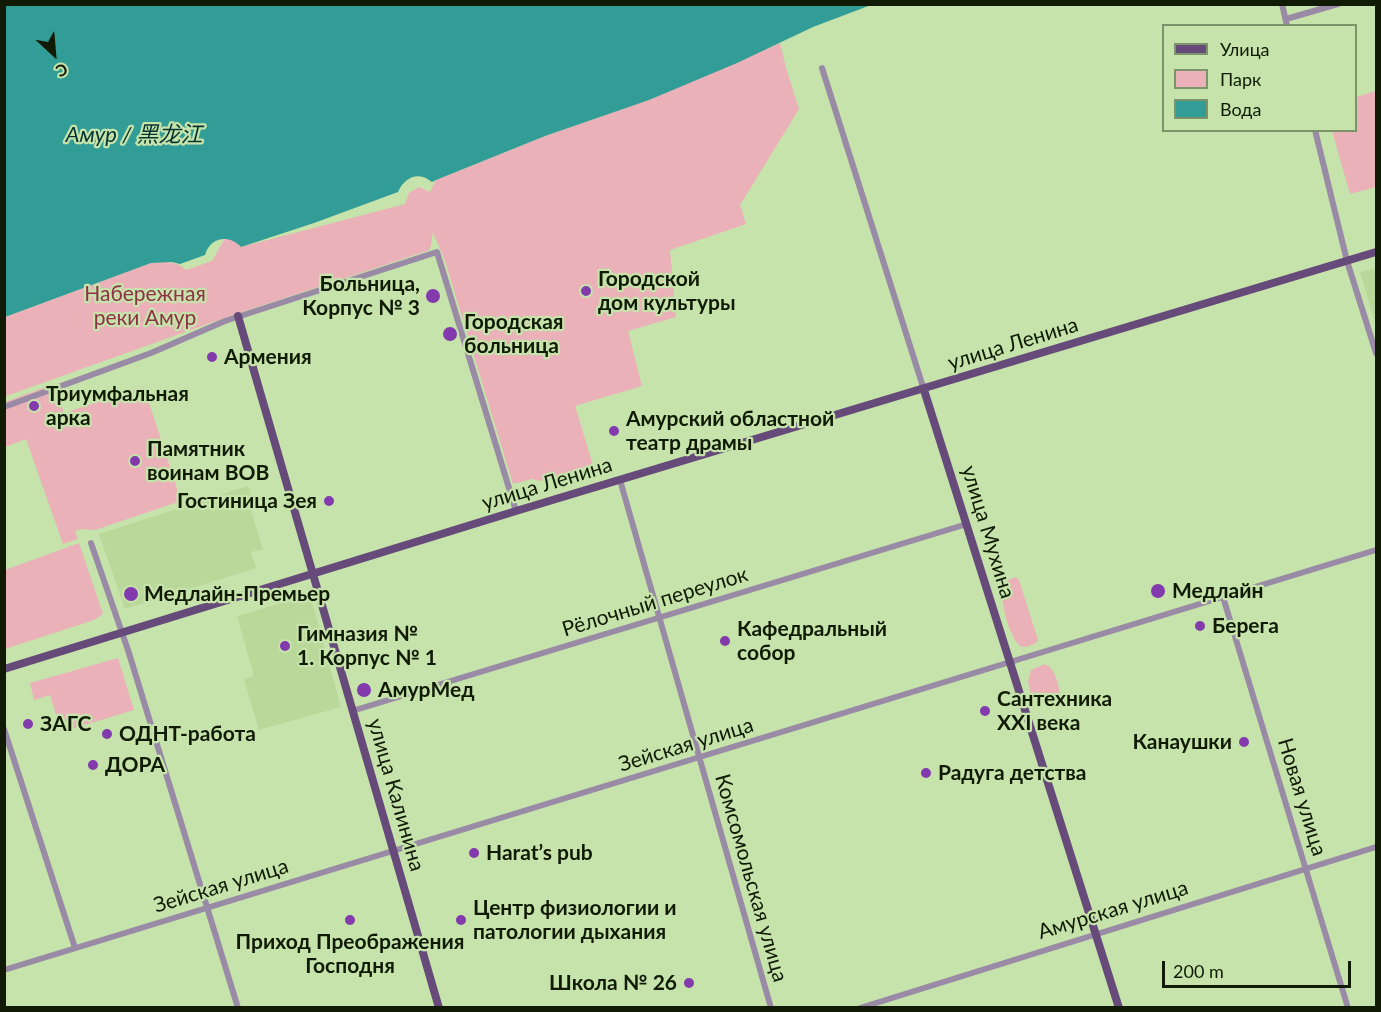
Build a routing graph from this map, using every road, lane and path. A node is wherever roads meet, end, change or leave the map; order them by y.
1 (1282, 4) edge
2 (1338, 4) edge
3 (1287, 22) edge
4 (822, 68) dead end
5 (1315, 132) edge
6 (1377, 252) edge
7 (1347, 261) junction
8 (238, 316) junction
9 (1377, 353) edge
10 (924, 390) junction
11 (4, 407) edge
12 (620, 480) junction
13 (516, 512) junction
14 (967, 524) junction
15 (91, 543) dead end
16 (1377, 550) edge
17 (314, 575) junction
18 (1223, 597) junction
19 (660, 618) junction
20 (122, 633) junction
21 (1010, 663) junction
22 (4, 669) edge
23 (352, 711) junction
24 (4, 729) edge
25 (699, 758) junction
26 (1377, 847) edge
27 (394, 852) junction
28 (1306, 868) junction
29 (207, 908) junction
30 (1095, 933) junction
31 (75, 948) junction
32 (4, 970) edge
33 (238, 1008) edge
34 (439, 1008) edge
35 (771, 1008) edge
36 (860, 1008) edge
37 (1119, 1008) edge
38 (1348, 1008) edge

1 - 3 street
2 - 3 street
4 - 10 street, улица Мухина
5 - 7 street
6 - 7 main road, улица Ленина
7 - 9 street
7 - 10 main road, улица Ленина
8 - 11 street
8 - 13 street
8 - 17 main road, улица Калинина
10 - 12 main road, улица Ленина
10 - 14 main road, улица Мухина
12 - 13 main road, улица Ленина
12 - 19 street, Комсомольская улица
13 - 17 main road, улица Ленина
14 - 19 street, Рёлочный переулок
14 - 21 main road, улица Мухина
15 - 20 street
16 - 18 street, Зейская улица
17 - 20 main road, улица Ленина
17 - 23 main road, улица Калинина
18 - 21 street, Зейская улица
18 - 28 street, Новая улица
19 - 23 street, Рёлочный переулок
19 - 25 street, Комсомольская улица
20 - 22 main road, улица Ленина
20 - 29 street
21 - 25 street, Зейская улица
21 - 30 main road, улица Мухина
23 - 27 main road, улица Калинина
24 - 31 street
25 - 27 street, Зейская улица
25 - 35 street, Комсомольская улица
26 - 28 street, Амурская улица
27 - 29 street, Зейская улица
27 - 34 main road, улица Калинина
28 - 30 street, Амурская улица
28 - 38 street, Новая улица
29 - 31 street, Зейская улица
29 - 33 street
30 - 36 street, Амурская улица
30 - 37 main road, улица Мухина
31 - 32 street, Зейская улица

